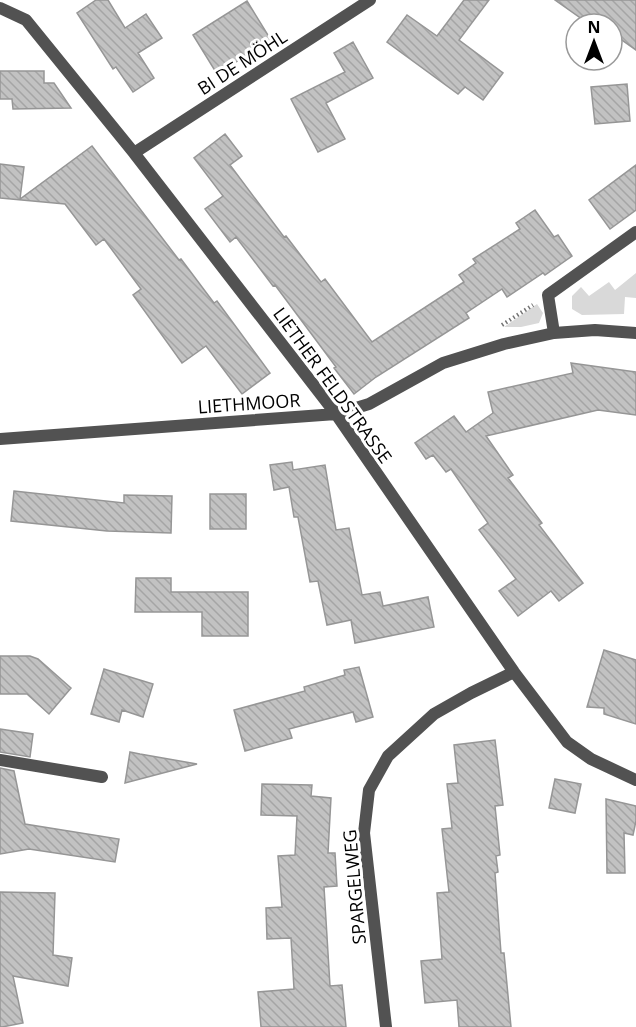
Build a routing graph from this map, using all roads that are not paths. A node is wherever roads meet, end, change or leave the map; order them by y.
1 (370, 0) edge
2 (0, 8) edge
3 (135, 153) junction
4 (636, 232) edge
5 (554, 333) junction
6 (636, 333) edge
7 (336, 414) junction
8 (0, 439) edge
9 (514, 672) junction
10 (0, 760) edge
11 (102, 777) dead end
12 (636, 780) edge
13 (386, 1027) edge

1 - 3 street, BI DE MÖHL
2 - 3 street, LIETHER FELDSTRASSE
3 - 7 street, LIETHER FELDSTRASSE
4 - 5 street
5 - 6 street, LIETHMOOR
5 - 7 street, LIETHMOOR
7 - 8 street, LIETHMOOR
7 - 9 street, LIETHER FELDSTRASSE
9 - 12 street, LIETHER FELDSTRASSE
9 - 13 street, SPARGELWEG
10 - 11 street

